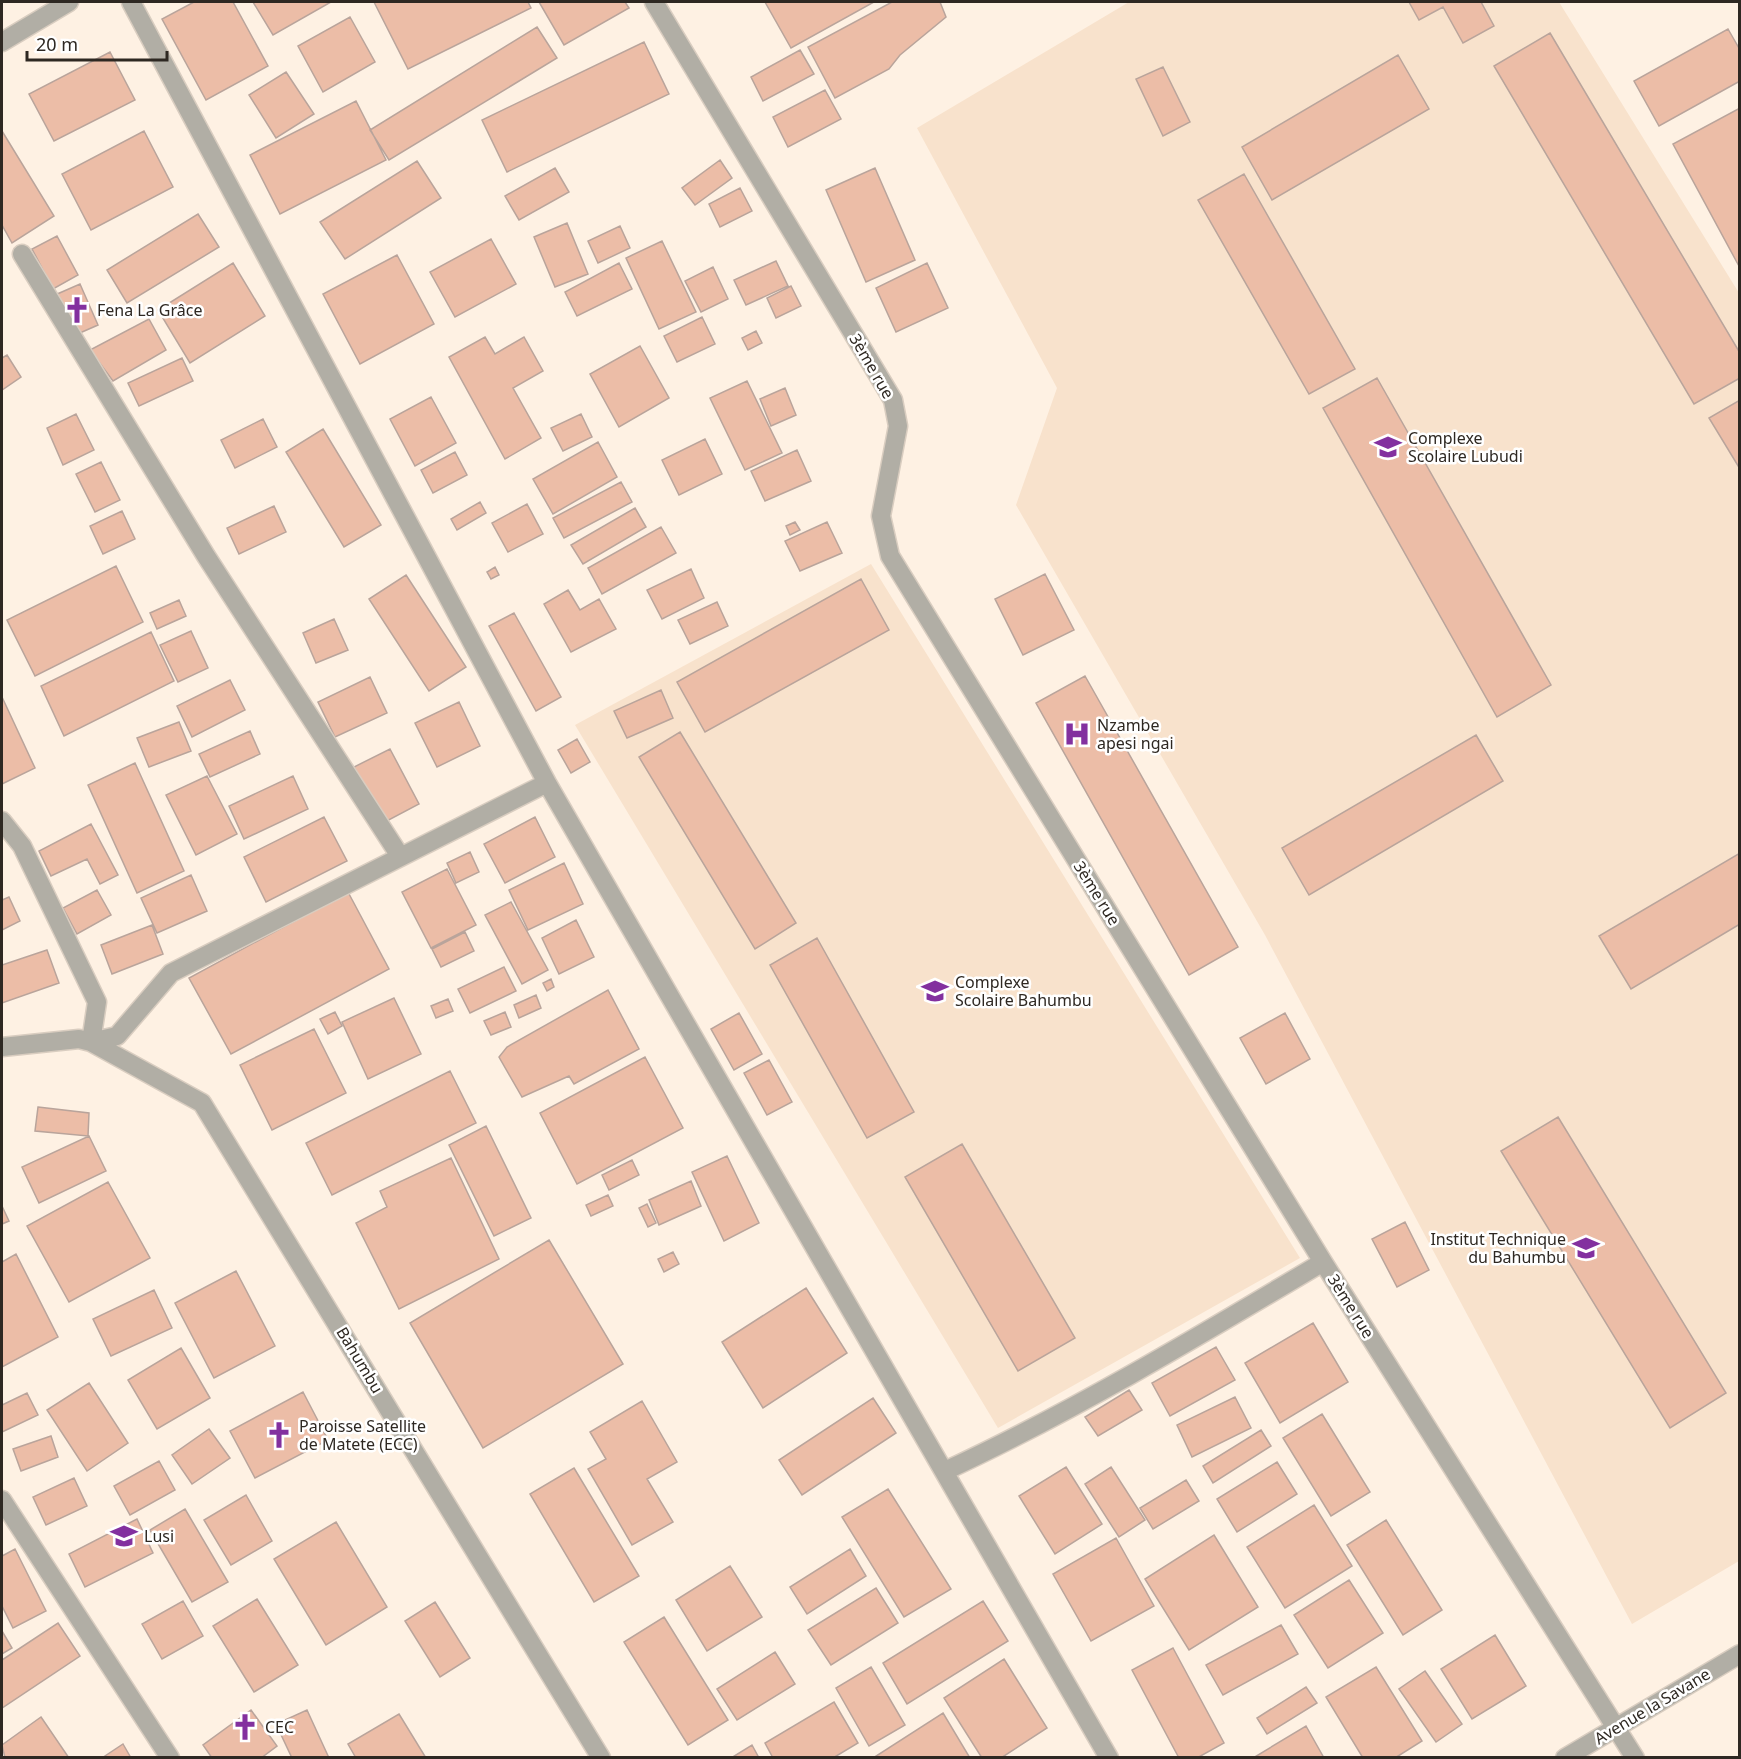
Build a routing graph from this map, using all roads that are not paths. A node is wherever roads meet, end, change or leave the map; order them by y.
1 (69, 2) edge
2 (131, 2) edge
3 (654, 2) edge
4 (2, 42) edge
5 (22, 254) dead end
6 (547, 783) junction
7 (2, 821) edge
8 (400, 856) junction
9 (91, 1042) junction
10 (2, 1047) edge
11 (1323, 1262) junction
12 (945, 1471) junction
13 (2, 1500) edge
14 (1740, 1654) edge
15 (1617, 1727) junction
16 (170, 1758) edge
17 (601, 1758) edge
18 (1109, 1758) edge
19 (1565, 1758) edge
20 (1635, 1758) edge

1 - 4 street
2 - 6 street
3 - 11 street, 3ème rue
5 - 8 street
6 - 8 street
6 - 12 street
7 - 9 street
8 - 9 street
9 - 10 street
9 - 17 street, Bahumbu
11 - 12 street
11 - 15 street, 3ème rue
12 - 18 street
13 - 16 street
14 - 15 street, Avenue la Savane
15 - 19 street, Avenue la Savane
15 - 20 street, 3ème rue

